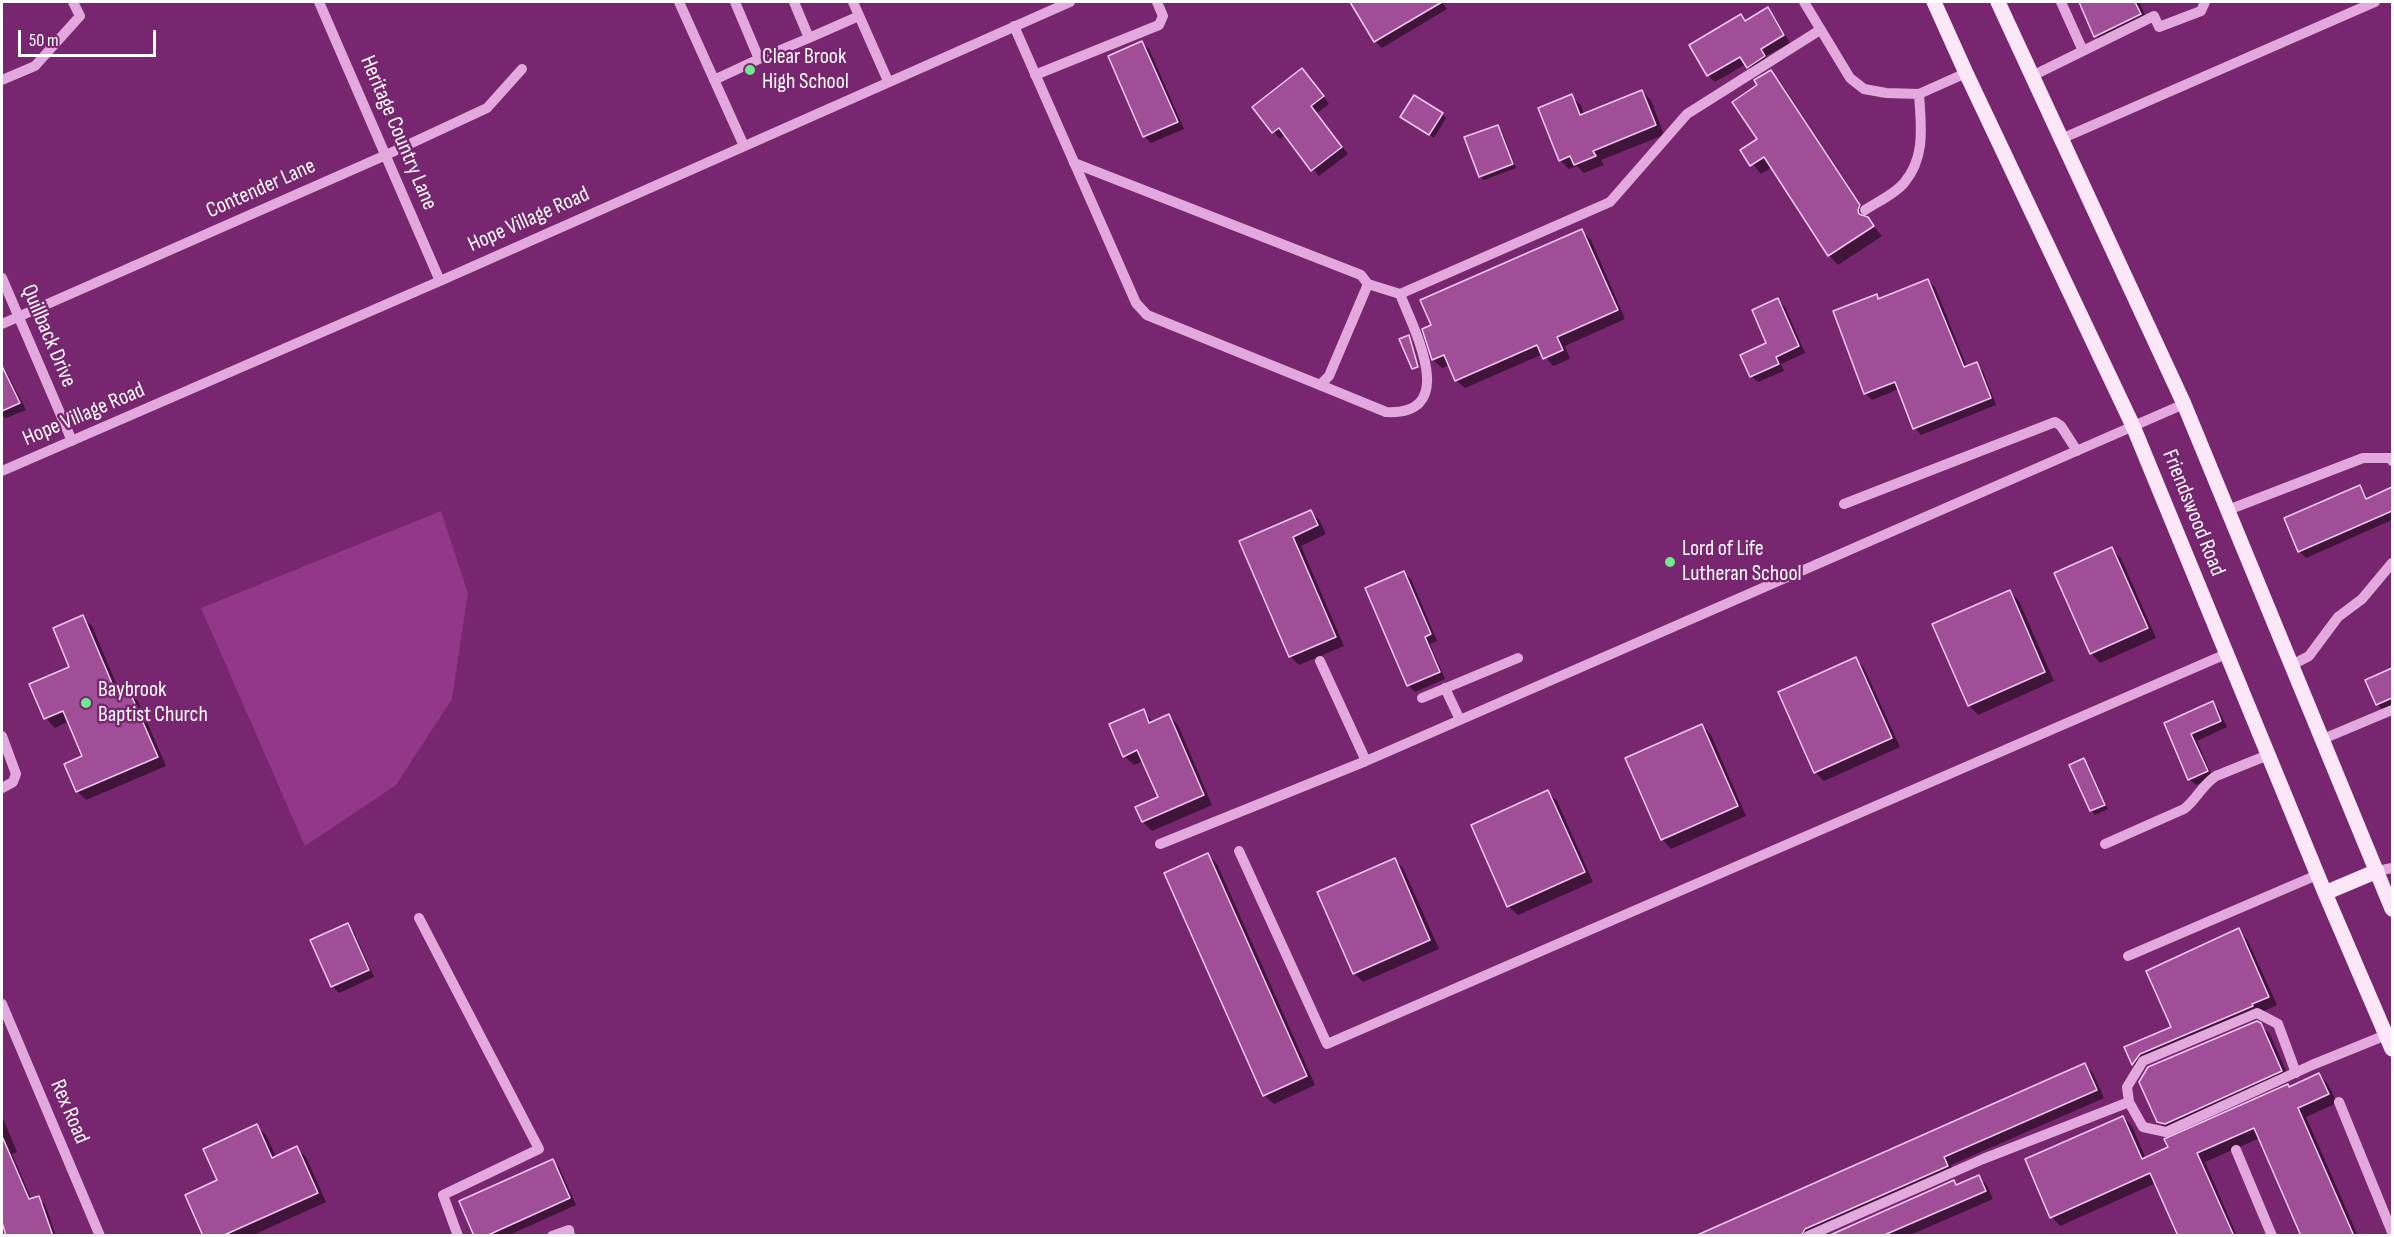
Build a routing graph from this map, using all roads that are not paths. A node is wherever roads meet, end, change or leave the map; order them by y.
1 (73, 2) edge
2 (319, 2) edge
3 (679, 2) edge
4 (735, 2) edge
5 (794, 2) edge
6 (853, 2) edge
7 (1070, 2) edge
8 (1157, 2) edge
9 (1804, 2) edge
10 (1934, 2) edge
11 (1998, 2) edge
12 (2061, 2) edge
13 (2205, 2) edge
14 (2375, 2) edge
15 (860, 16) junction
16 (1014, 26) junction
17 (1820, 30) junction
18 (809, 38) junction
19 (2083, 51) junction
20 (759, 59) junction
21 (522, 69) dead end
22 (1966, 73) junction
23 (1035, 75) junction
24 (2032, 76) junction
25 (714, 80) junction
26 (2, 81) edge
27 (888, 81) junction
28 (1919, 94) junction
29 (2061, 139) junction
30 (744, 146) junction
31 (386, 155) junction
32 (1074, 163) junction
33 (1865, 210) dead end
34 (2, 278) edge
35 (440, 281) junction
36 (1368, 284) junction
37 (1400, 294) junction
38 (18, 317) junction
39 (2, 324) edge
40 (1320, 385) junction
41 (2184, 404) junction
42 (2133, 426) junction
43 (72, 441) junction
44 (2078, 451) junction
45 (2392, 461) edge
46 (2, 471) edge
47 (1844, 504) dead end
48 (2228, 510) junction
49 (2392, 563) edge
50 (2226, 654) junction
51 (1518, 658) dead end
52 (1320, 661) dead end
53 (2292, 665) junction
54 (1445, 688) junction
55 (1422, 698) dead end
56 (2392, 710) edge
57 (1460, 720) junction
58 (2, 736) edge
59 (2323, 739) junction
60 (2268, 755) junction
61 (1366, 761) junction
62 (2, 788) edge
63 (1160, 844) dead end
64 (2106, 844) dead end
65 (1239, 851) dead end
66 (2385, 869) edge
67 (2317, 875) junction
68 (2325, 893) junction
69 (2392, 909) edge
70 (419, 918) dead end
71 (2128, 956) dead end
72 (2, 1004) edge
73 (2386, 1035) junction
74 (2392, 1049) edge
75 (2296, 1073) junction
76 (2129, 1102) junction
77 (2339, 1102) dead end
78 (2236, 1150) dead end
79 (2392, 1232) edge
80 (100, 1236) edge
81 (458, 1236) edge
82 (552, 1236) edge
83 (570, 1236) edge
84 (1808, 1236) edge
85 (2272, 1236) edge

1 - 26 street
2 - 31 street, Heritage Country Lane
3 - 25 street
4 - 20 street
5 - 18 street
6 - 15 street
7 - 16 street, Hope Village Road
8 - 23 street
9 - 17 street
10 - 22 main road, Friendswood Road
11 - 24 main road, Friendswood Road
12 - 19 street
13 - 19 street
14 - 29 street
15 - 18 street
15 - 27 street
16 - 23 street
16 - 27 street, Hope Village Road
17 - 28 street
17 - 37 street
18 - 20 street
19 - 24 street
20 - 25 street
21 - 31 street, Contender Lane
22 - 28 street
22 - 42 main road, Friendswood Road
23 - 32 street
24 - 29 main road, Friendswood Road
25 - 30 street
27 - 30 street, Hope Village Road
28 - 33 street
29 - 41 main road, Friendswood Road
30 - 35 street, Hope Village Road
31 - 35 street, Heritage Country Lane
31 - 38 street, Contender Lane
32 - 36 street
32 - 40 street
34 - 38 street, Quillback Drive
35 - 43 street, Hope Village Road
36 - 37 street
36 - 40 street
37 - 40 street
38 - 39 street, Contender Lane
38 - 43 street, Quillback Drive
41 - 42 street
41 - 48 main road, Friendswood Road
42 - 44 street
42 - 50 main road, Friendswood Road
43 - 46 street, Hope Village Road
44 - 47 street
44 - 57 street
45 - 48 street
48 - 53 main road, Friendswood Road
49 - 53 street
50 - 60 main road, Friendswood Road
50 - 65 street
51 - 54 street
52 - 61 street
53 - 59 main road, Friendswood Road
54 - 55 street
54 - 57 street
56 - 59 street
57 - 61 street
58 - 62 street
59 - 66 main road, Friendswood Road
60 - 64 street
60 - 67 main road, Friendswood Road
61 - 63 street
66 - 68 main road
66 - 69 main road, Friendswood Road
67 - 68 main road, Friendswood Road
67 - 71 street
68 - 73 main road, Friendswood Road
70 - 81 street
72 - 80 street, Rex Road
73 - 74 main road, Friendswood Road
73 - 75 street
75 - 76 street
75 - 76 street
76 - 84 street
77 - 79 street
78 - 85 street
82 - 83 street

